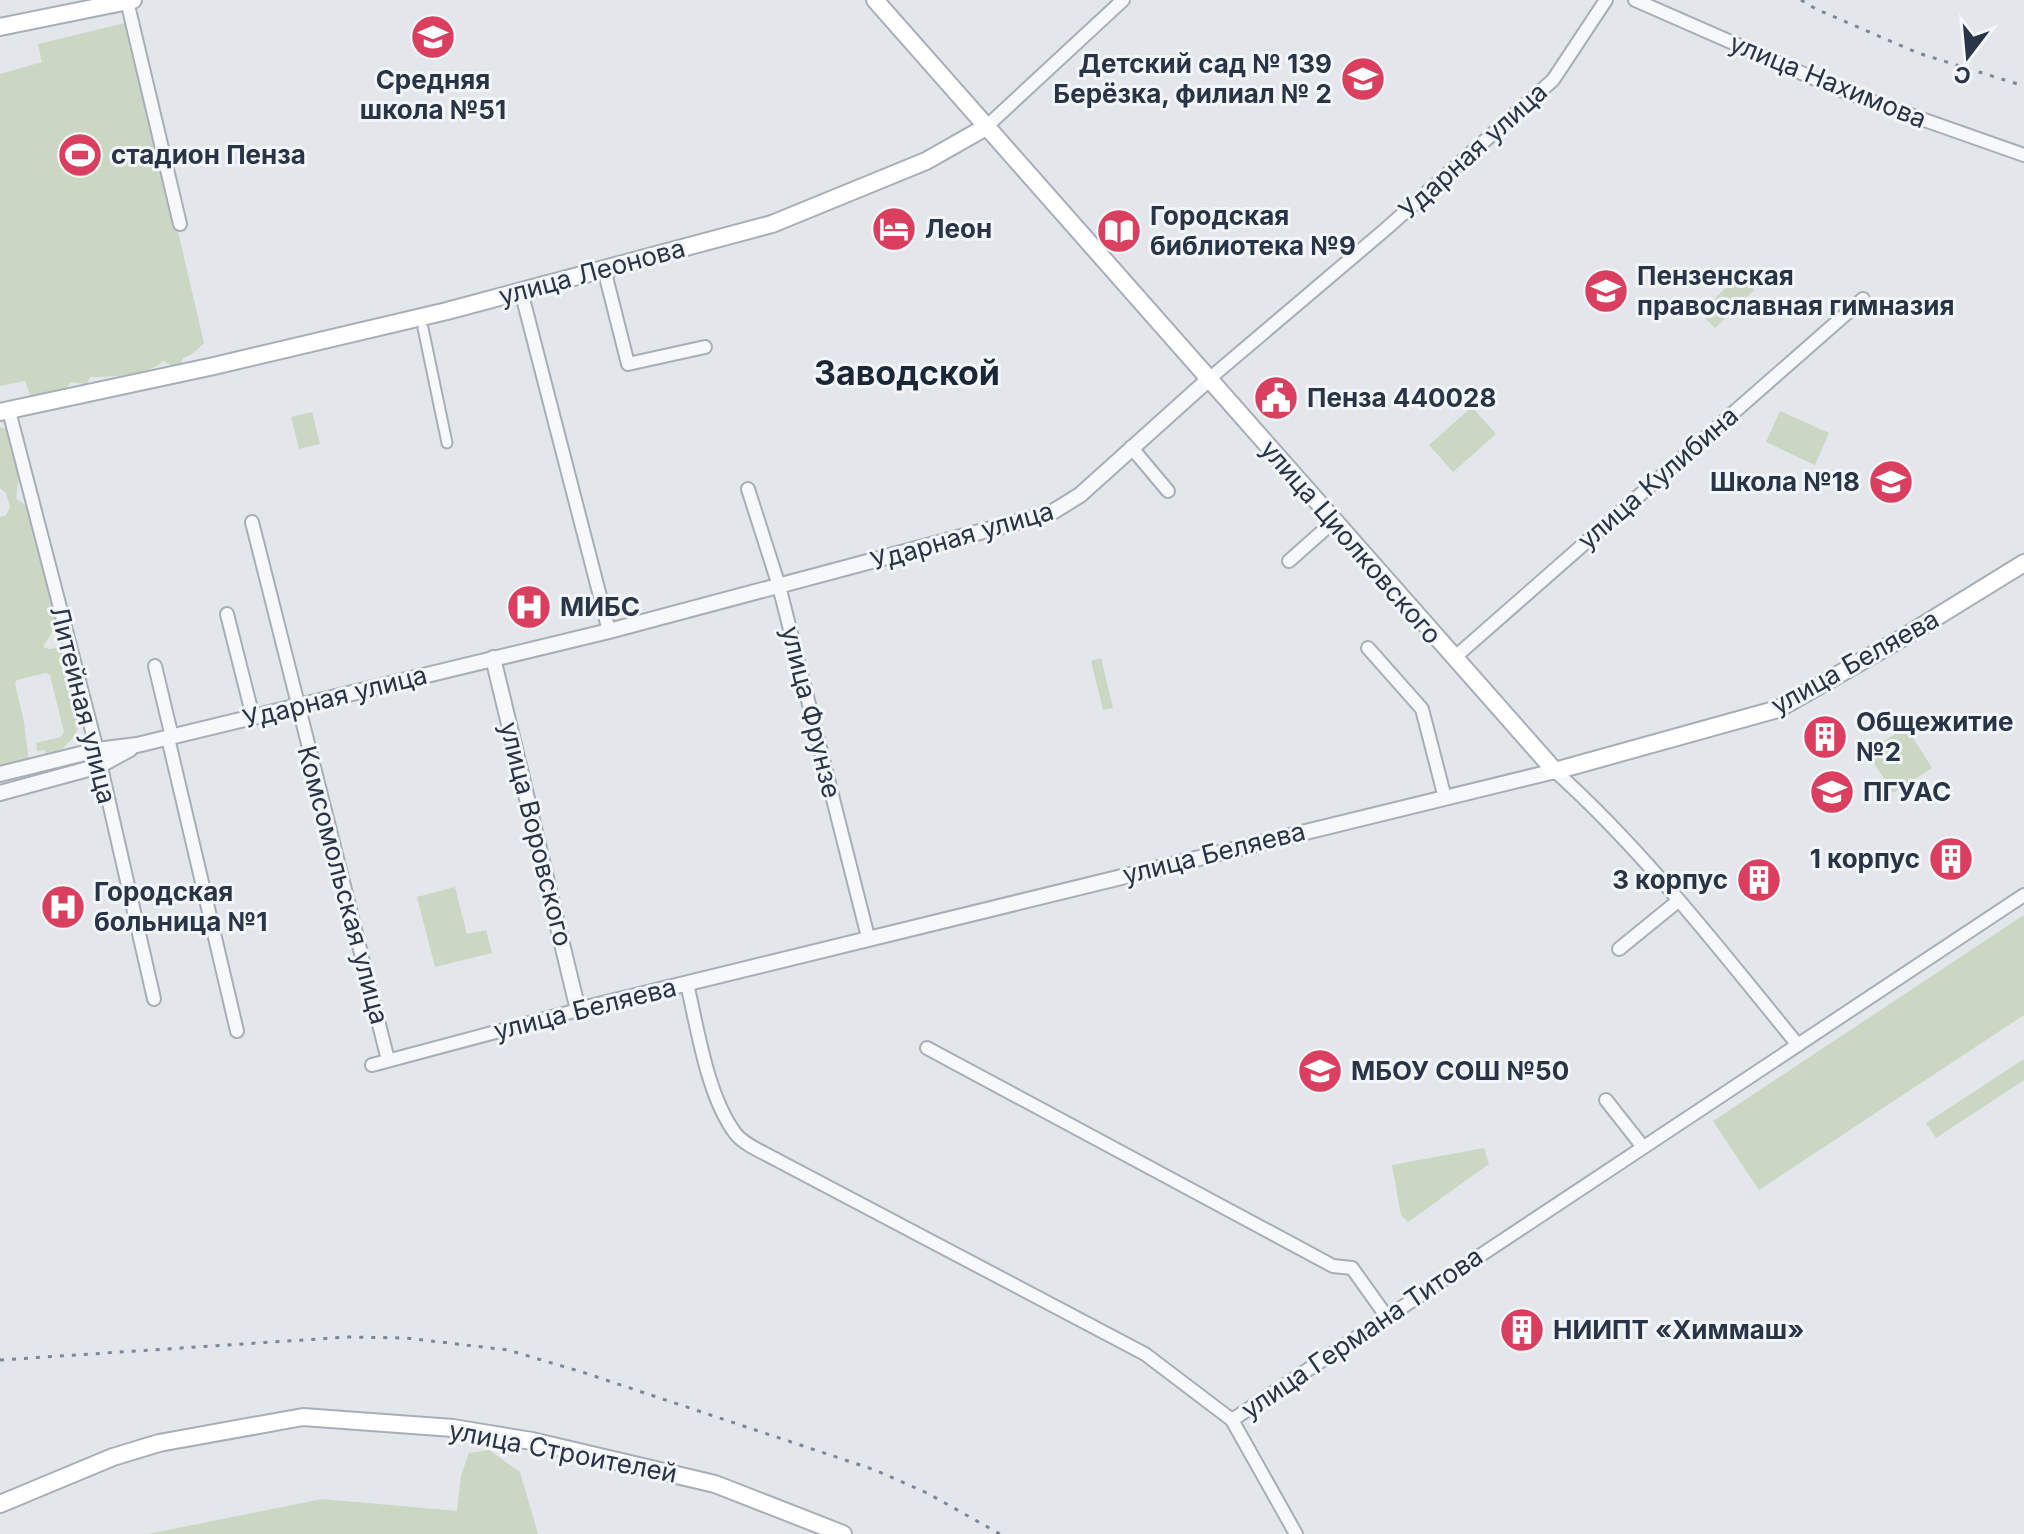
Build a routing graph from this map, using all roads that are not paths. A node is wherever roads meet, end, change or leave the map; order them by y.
1 (875, 0) edge
2 (1123, 0) edge
3 (1606, 0) edge
4 (1635, 0) edge
5 (130, 1) edge
6 (0, 27) edge
7 (986, 127) junction
8 (2024, 155) edge
9 (180, 224) dead end
10 (604, 269) junction
11 (521, 291) junction
12 (1863, 299) dead end
13 (423, 328) dead end
14 (705, 347) dead end
15 (1209, 379) junction
16 (4, 412) edge
17 (447, 443) dead end
18 (1131, 447) junction
19 (748, 489) dead end
20 (1168, 491) dead end
21 (252, 522) dead end
22 (1333, 522) junction
23 (1289, 561) dead end
24 (2024, 563) edge
25 (779, 586) junction
26 (227, 614) dead end
27 (609, 631) junction
28 (1368, 648) dead end
29 (493, 658) junction
30 (1454, 658) junction
31 (155, 666) dead end
32 (297, 706) junction
33 (253, 717) junction
34 (170, 738) junction
35 (137, 745) junction
36 (97, 750) junction
37 (99, 766) junction
38 (1555, 771) junction
39 (0, 774) edge
40 (0, 793) edge
41 (1445, 798) junction
42 (2024, 895) edge
43 (1678, 901) junction
44 (868, 937) junction
45 (1619, 949) dead end
46 (687, 984) junction
47 (154, 999) dead end
48 (578, 1010) junction
49 (237, 1031) dead end
50 (1798, 1045) junction
51 (927, 1048) dead end
52 (388, 1060) junction
53 (372, 1065) dead end
54 (1606, 1100) dead end
55 (1643, 1147) junction
56 (1387, 1317) junction
57 (1232, 1420) junction
58 (0, 1504) edge
59 (843, 1534) edge
60 (1296, 1534) edge

1 - 7 main road, улица Циолковского
2 - 7 street, улица Леонова
3 - 15 street, Ударная улица
4 - 8 street, улица Нахимова
5 - 6 main road
5 - 9 street
7 - 10 main road, улица Леонова
7 - 15 main road, улица Циолковского
10 - 11 main road, улица Леонова
10 - 14 street
11 - 16 main road, улица Леонова
11 - 27 street
12 - 30 street, улица Кулибина
13 - 17 street
15 - 18 street, Ударная улица
15 - 22 main road, улица Циолковского
16 - 36 street, Литейная улица
18 - 20 street
18 - 25 street, Ударная улица
19 - 25 street, улица Фрунзе
21 - 32 street, Комсомольская улица
22 - 23 street
22 - 30 main road, улица Циолковского
24 - 38 main road, улица Беляева
25 - 27 street, Ударная улица
25 - 44 street, улица Фрунзе
26 - 33 street
27 - 29 street, Ударная улица
28 - 41 street
29 - 32 street, Ударная улица
29 - 48 street, улица Воровского
30 - 38 main road, улица Циолковского
31 - 34 street
32 - 33 street, Ударная улица
32 - 52 street, Комсомольская улица
33 - 34 street, Ударная улица
34 - 35 street, Ударная улица
34 - 49 street
35 - 36 street, Ударная улица
35 - 37 street, Ударная улица
36 - 37 street, Литейная улица
36 - 39 street, Ударная улица
37 - 40 street, Ударная улица
37 - 47 street, Литейная улица
38 - 41 street, улица Беляева
38 - 43 street, улица Циолковского
41 - 44 street, улица Беляева
42 - 50 street, улица Германа Титова
43 - 45 street
43 - 50 street, улица Циолковского
44 - 46 street, улица Беляева
46 - 48 street, улица Беляева
46 - 57 street, улица Германа Титова
48 - 52 street, улица Беляева
50 - 55 street, улица Германа Титова
51 - 56 street
52 - 53 street, улица Беляева
54 - 55 street
55 - 56 street, улица Германа Титова
56 - 57 street, улица Германа Титова
57 - 60 street
58 - 59 main road, улица Строителей

